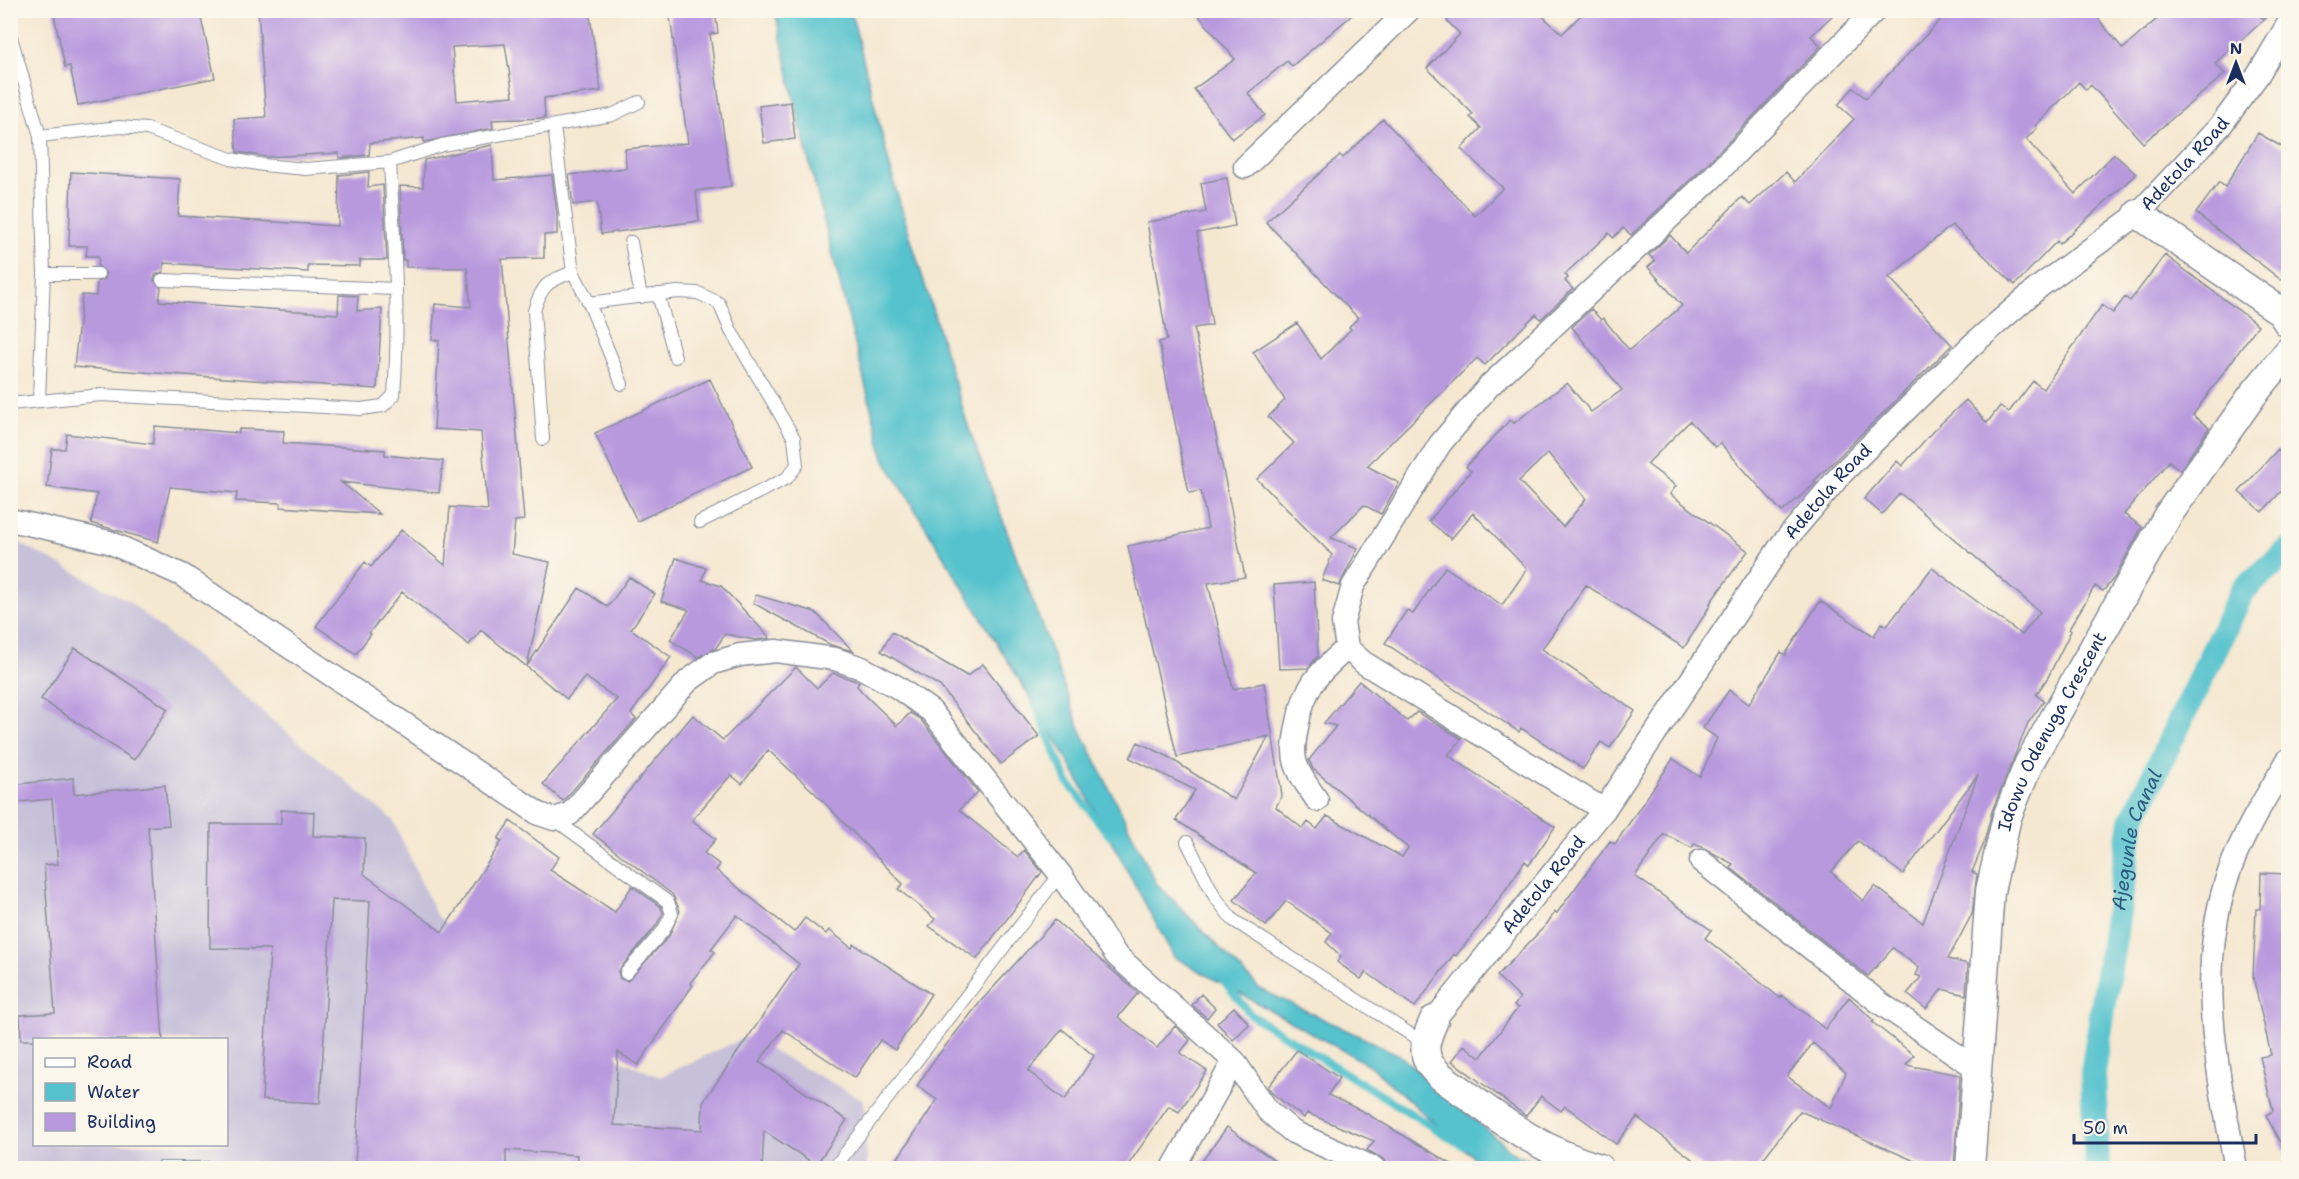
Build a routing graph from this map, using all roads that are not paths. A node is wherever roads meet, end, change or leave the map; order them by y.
1 (1409, 10) edge
2 (1875, 10) edge
3 (2289, 24) edge
4 (10, 34) edge
5 (639, 102) dead end
6 (554, 127) junction
7 (40, 136) junction
8 (390, 162) junction
9 (1245, 167) dead end
10 (2138, 214) junction
11 (631, 242) dead end
12 (573, 273) junction
13 (44, 274) junction
14 (98, 274) dead end
15 (162, 280) dead end
16 (396, 289) junction
17 (658, 294) junction
18 (641, 297) junction
19 (589, 303) junction
20 (2289, 323) edge
21 (2289, 352) edge
22 (675, 357) dead end
23 (622, 384) dead end
24 (39, 400) junction
25 (10, 404) edge
26 (543, 439) dead end
27 (10, 520) edge
28 (700, 522) dead end
29 (1347, 648) junction
30 (2289, 760) edge
31 (1317, 800) dead end
32 (1604, 810) junction
33 (554, 819) junction
34 (1187, 842) dead end
35 (1701, 861) dead end
36 (1060, 874) junction
37 (626, 973) dead end
38 (1429, 1031) junction
39 (1234, 1061) junction
40 (1976, 1068) junction
41 (161, 1168) edge
42 (218, 1168) edge
43 (834, 1168) edge
44 (1173, 1168) edge
45 (1374, 1168) edge
46 (1599, 1168) edge
47 (1970, 1168) edge
48 (2236, 1168) edge

1 - 9 street
2 - 29 street
3 - 10 street, Adetola Road
4 - 7 lane
5 - 6 lane
6 - 8 lane
6 - 12 lane
7 - 8 lane
7 - 13 lane
8 - 16 lane
10 - 20 street
10 - 32 street, Adetola Road
11 - 18 lane
12 - 19 lane
12 - 26 lane
13 - 14 lane
13 - 24 lane
15 - 16 lane
16 - 24 lane
17 - 18 lane
17 - 22 lane
17 - 28 lane
18 - 19 lane
19 - 23 lane
21 - 40 street, Idowu Odenuga Crescent
24 - 25 lane
27 - 33 street
29 - 31 street
29 - 32 street
30 - 48 street
32 - 38 street, Adetola Road
33 - 36 street
33 - 37 lane
34 - 38 lane
35 - 40 street
36 - 39 street
36 - 43 lane
38 - 46 street
39 - 44 street
39 - 45 street
40 - 47 street, Idowu Odenuga Crescent
41 - 42 lane

